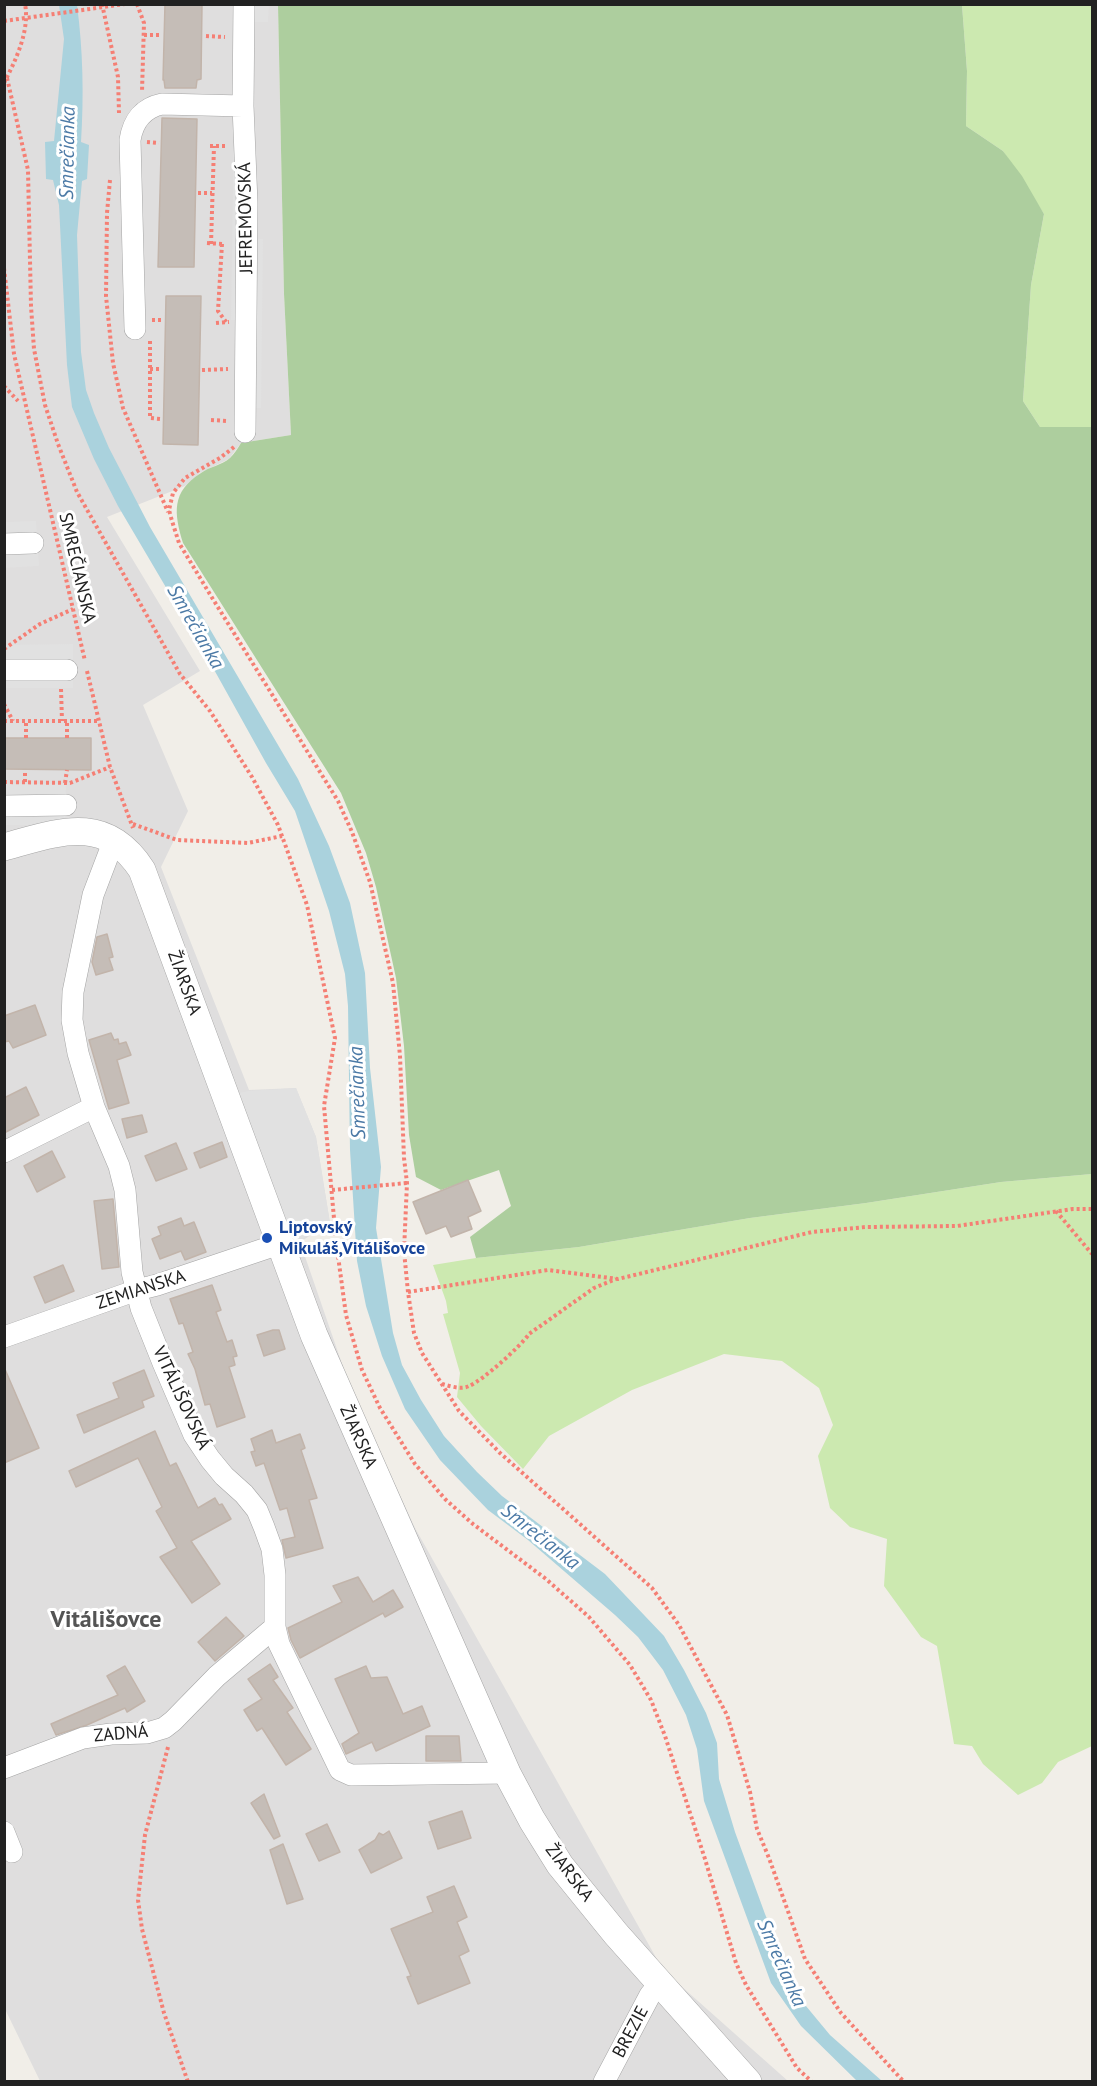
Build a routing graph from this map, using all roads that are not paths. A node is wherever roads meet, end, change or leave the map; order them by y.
1 (244, 4) edge
2 (243, 106) junction
3 (145, 333) road end
4 (238, 427) road end
5 (33, 543) dead end
6 (4, 544) edge
7 (4, 670) edge
8 (64, 679) road end
9 (66, 805) dead end
10 (4, 806) edge
11 (127, 832) junction
12 (4, 847) edge
13 (94, 1107) junction
14 (4, 1152) edge
15 (279, 1244) junction
16 (137, 1290) junction
17 (4, 1337) edge
18 (275, 1627) junction
19 (4, 1768) edge
20 (507, 1773) junction
21 (4, 1832) edge
22 (12, 1852) dead end
23 (660, 1983) junction
24 (604, 2082) edge
25 (748, 2082) edge

1 - 2 street, JEFREMOVSKÁ
2 - 3 street
2 - 4 street, JEFREMOVSKÁ
5 - 6 street
7 - 8 street
9 - 10 street
11 - 12 street, ŽIARSKA
11 - 13 street, VITÁLIŠOVSKÁ
11 - 15 street, ŽIARSKA
13 - 14 street
13 - 16 street, VITÁLIŠOVSKÁ
15 - 16 street, ZEMIANSKA
15 - 20 street, ŽIARSKA
16 - 17 street, ZEMIANSKA
16 - 18 street, VITÁLIŠOVSKÁ
18 - 19 street, ZADNÁ
18 - 20 street, VITÁLIŠOVSKÁ
20 - 23 street, ŽIARSKA
21 - 22 street
23 - 24 street, BREZIE
23 - 25 street, ŽIARSKA

